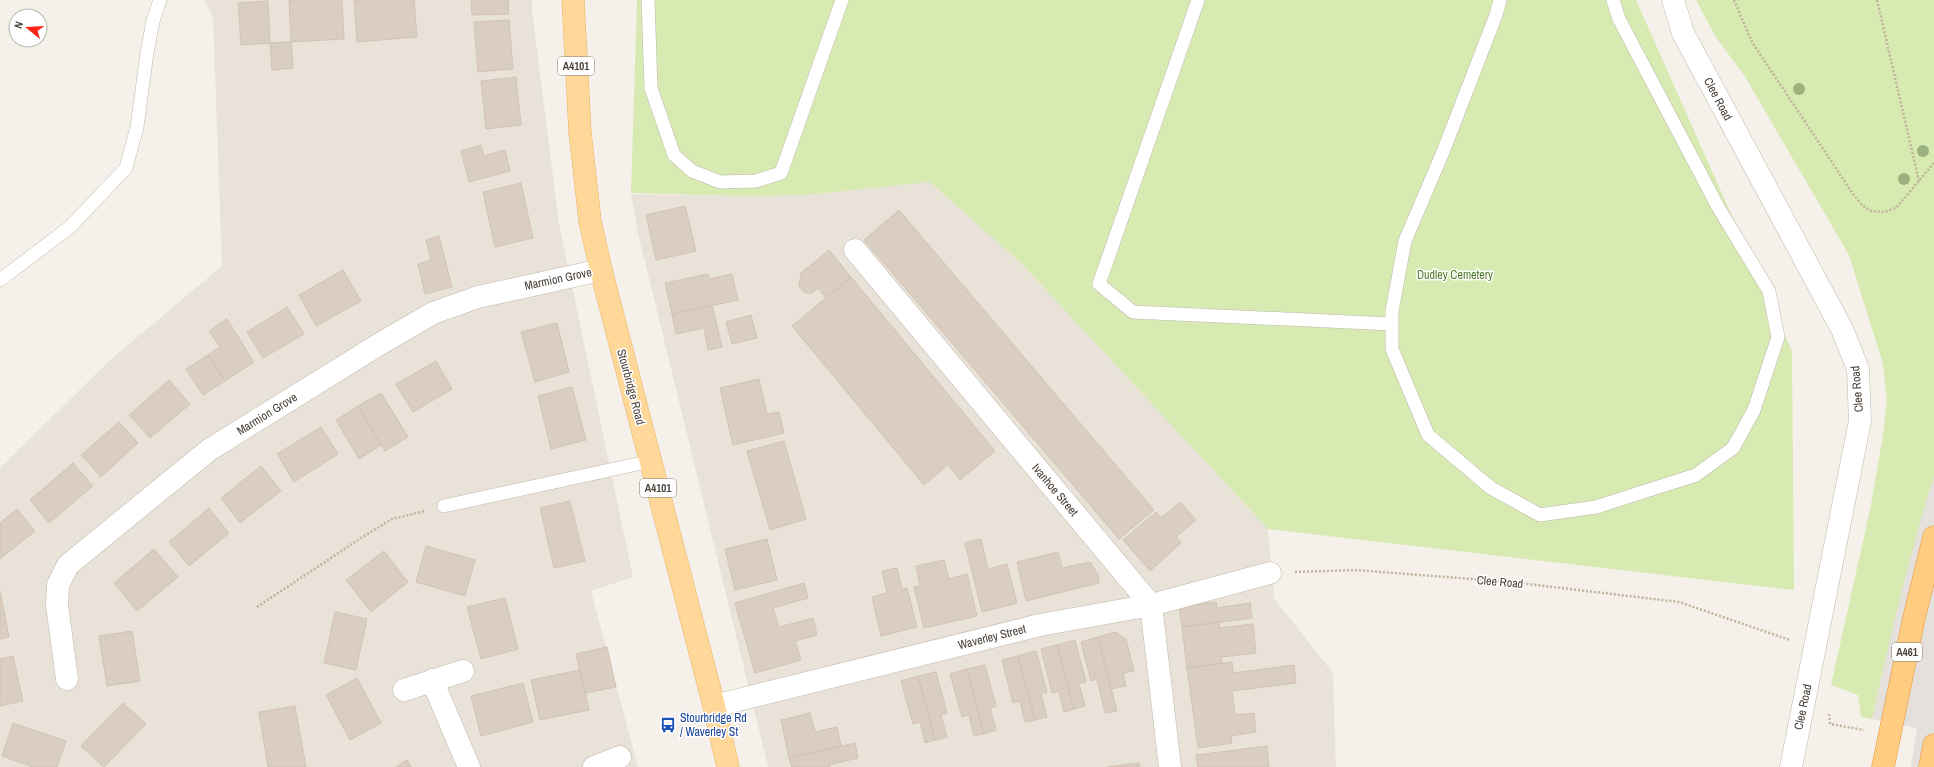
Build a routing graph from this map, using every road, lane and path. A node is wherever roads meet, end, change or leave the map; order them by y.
1 (160, 0) edge
2 (573, 0) edge
3 (648, 0) edge
4 (842, 0) edge
5 (1198, 0) edge
6 (1500, 0) edge
7 (1613, 0) edge
8 (1673, 0) edge
9 (1734, 0) edge
10 (1877, 0) edge
11 (1934, 163) edge
12 (1919, 181) junction
13 (855, 250) dead end
14 (601, 270) junction
15 (0, 280) edge
16 (1392, 324) junction
17 (650, 461) junction
18 (444, 506) joint
19 (1934, 537) edge
20 (1270, 573) joint
21 (1151, 605) junction
22 (257, 607) dead end
23 (1792, 640) dead end
24 (462, 671) dead end
25 (67, 679) dead end
26 (432, 680) junction
27 (404, 690) dead end
28 (1807, 690) junction
29 (714, 706) junction
30 (1889, 734) junction
31 (1934, 745) edge
32 (620, 757) dead end
33 (469, 767) edge
34 (594, 767) edge
35 (728, 767) edge
36 (1170, 767) edge
37 (1791, 767) edge
38 (1883, 767) edge
39 (1930, 767) edge

1 - 15 lane
2 - 14 main road, Stourbridge Road / A4101
3 - 4 lane
5 - 16 lane
6 - 16 lane
7 - 16 lane
8 - 28 street, Clee Road
9 - 12 path
10 - 12 path
11 - 12 path
13 - 21 street, Ivanhoe Street
14 - 17 main road, Stourbridge Road / A4101
14 - 25 street, Marmion Grove
17 - 18 lane
17 - 29 main road, Stourbridge Road / A4101
18 - 22 path
19 - 30 highway, A461
20 - 21 street, Waverley Street
20 - 23 path, Clee Road
21 - 29 street, Waverley Street
21 - 36 street
24 - 26 street
26 - 27 street
26 - 33 street
28 - 30 path
28 - 37 street, Clee Road
29 - 35 main road, Stourbridge Road / A4101
30 - 38 highway, A461
31 - 39 highway
32 - 34 street

